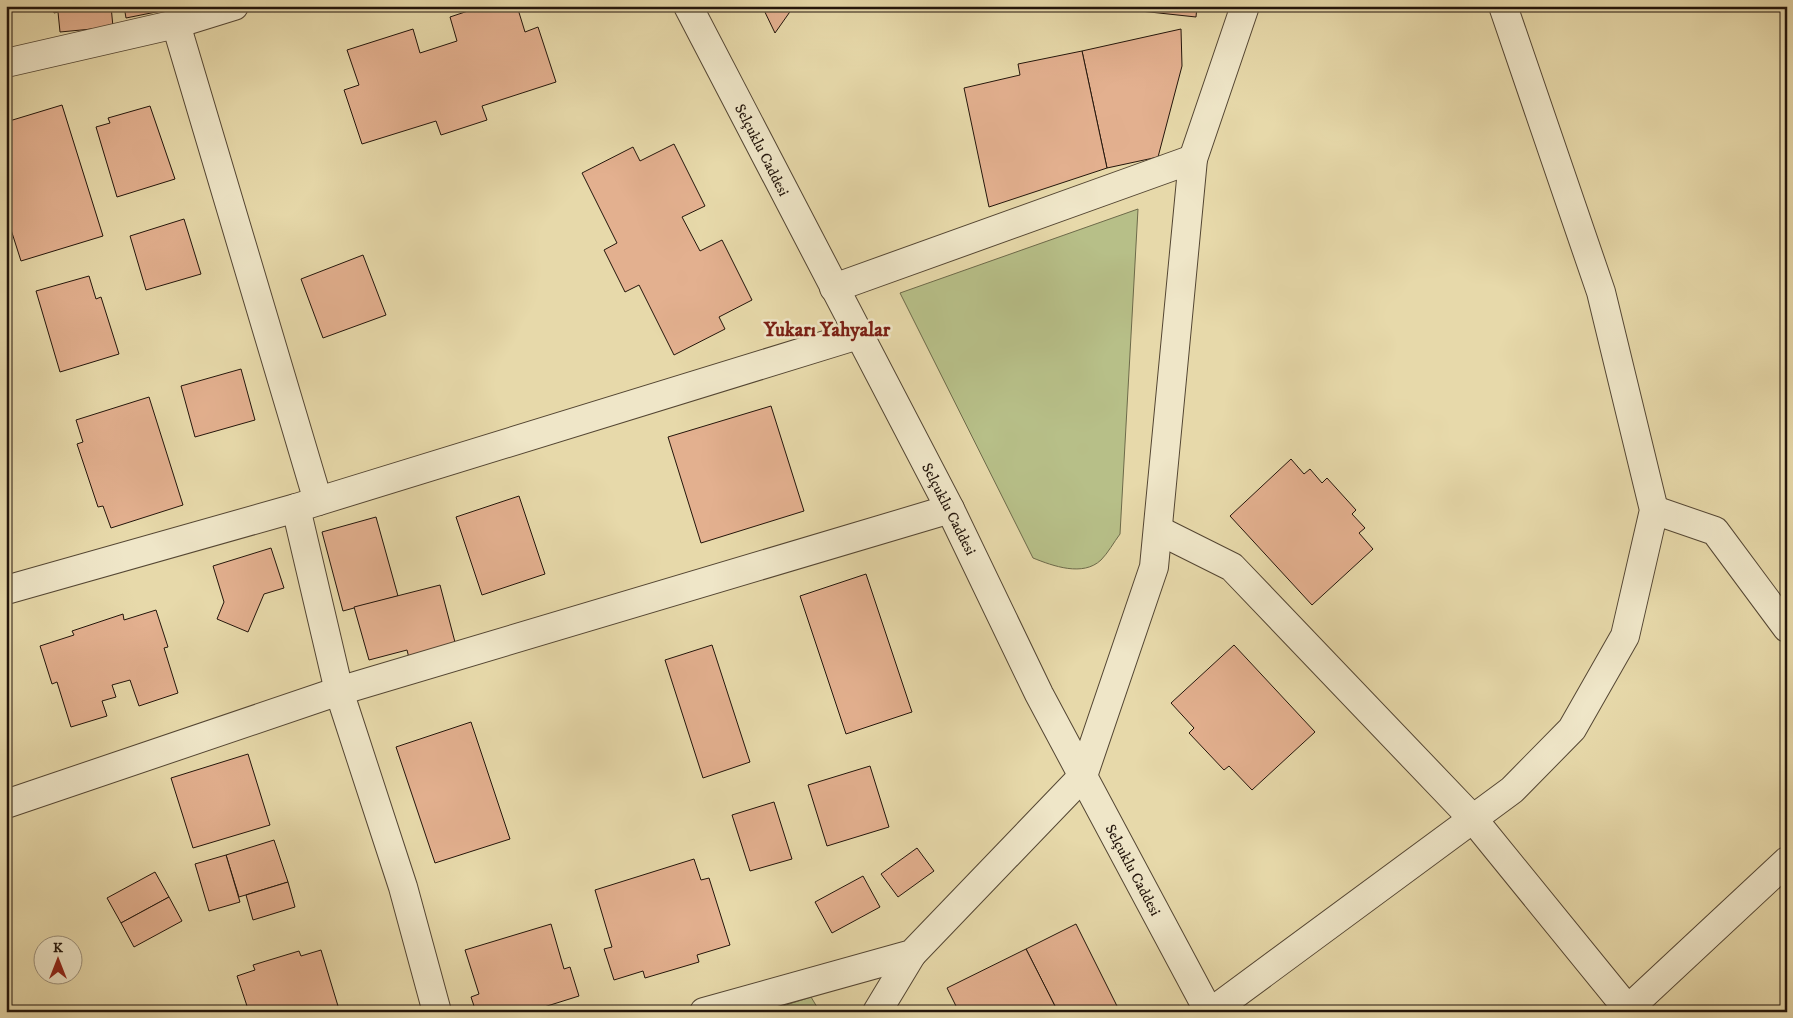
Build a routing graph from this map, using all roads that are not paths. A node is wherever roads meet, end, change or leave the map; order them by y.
1 (234, 6) edge
2 (688, 6) edge
3 (1245, 6) edge
4 (1504, 6) edge
5 (176, 24) junction
6 (6, 63) edge
7 (1193, 158) junction
8 (834, 288) junction
9 (858, 335) junction
10 (307, 504) junction
11 (950, 508) junction
12 (1654, 510) junction
13 (1158, 530) junction
14 (6, 590) edge
15 (1787, 628) edge
16 (340, 691) junction
17 (1083, 776) junction
18 (6, 804) edge
19 (1472, 819) junction
20 (1787, 861) edge
21 (912, 954) junction
22 (1627, 1011) edge
23 (438, 1012) edge
24 (704, 1012) edge
25 (877, 1012) edge
26 (1210, 1012) edge

1 - 5 street
2 - 8 street, Selçuklu Caddesi
3 - 7 street
4 - 12 street
5 - 6 street
5 - 10 street
7 - 8 street
7 - 13 street
8 - 9 street, Selçuklu Caddesi
9 - 10 street
9 - 11 street, Selçuklu Caddesi
10 - 14 street
10 - 16 street
11 - 16 street
11 - 17 street, Selçuklu Caddesi
12 - 15 street
12 - 19 street
13 - 17 street
13 - 19 street
16 - 18 street
16 - 23 street
17 - 21 street
17 - 26 street, Selçuklu Caddesi
19 - 22 street
19 - 26 street
20 - 22 street
21 - 24 street
21 - 25 street

